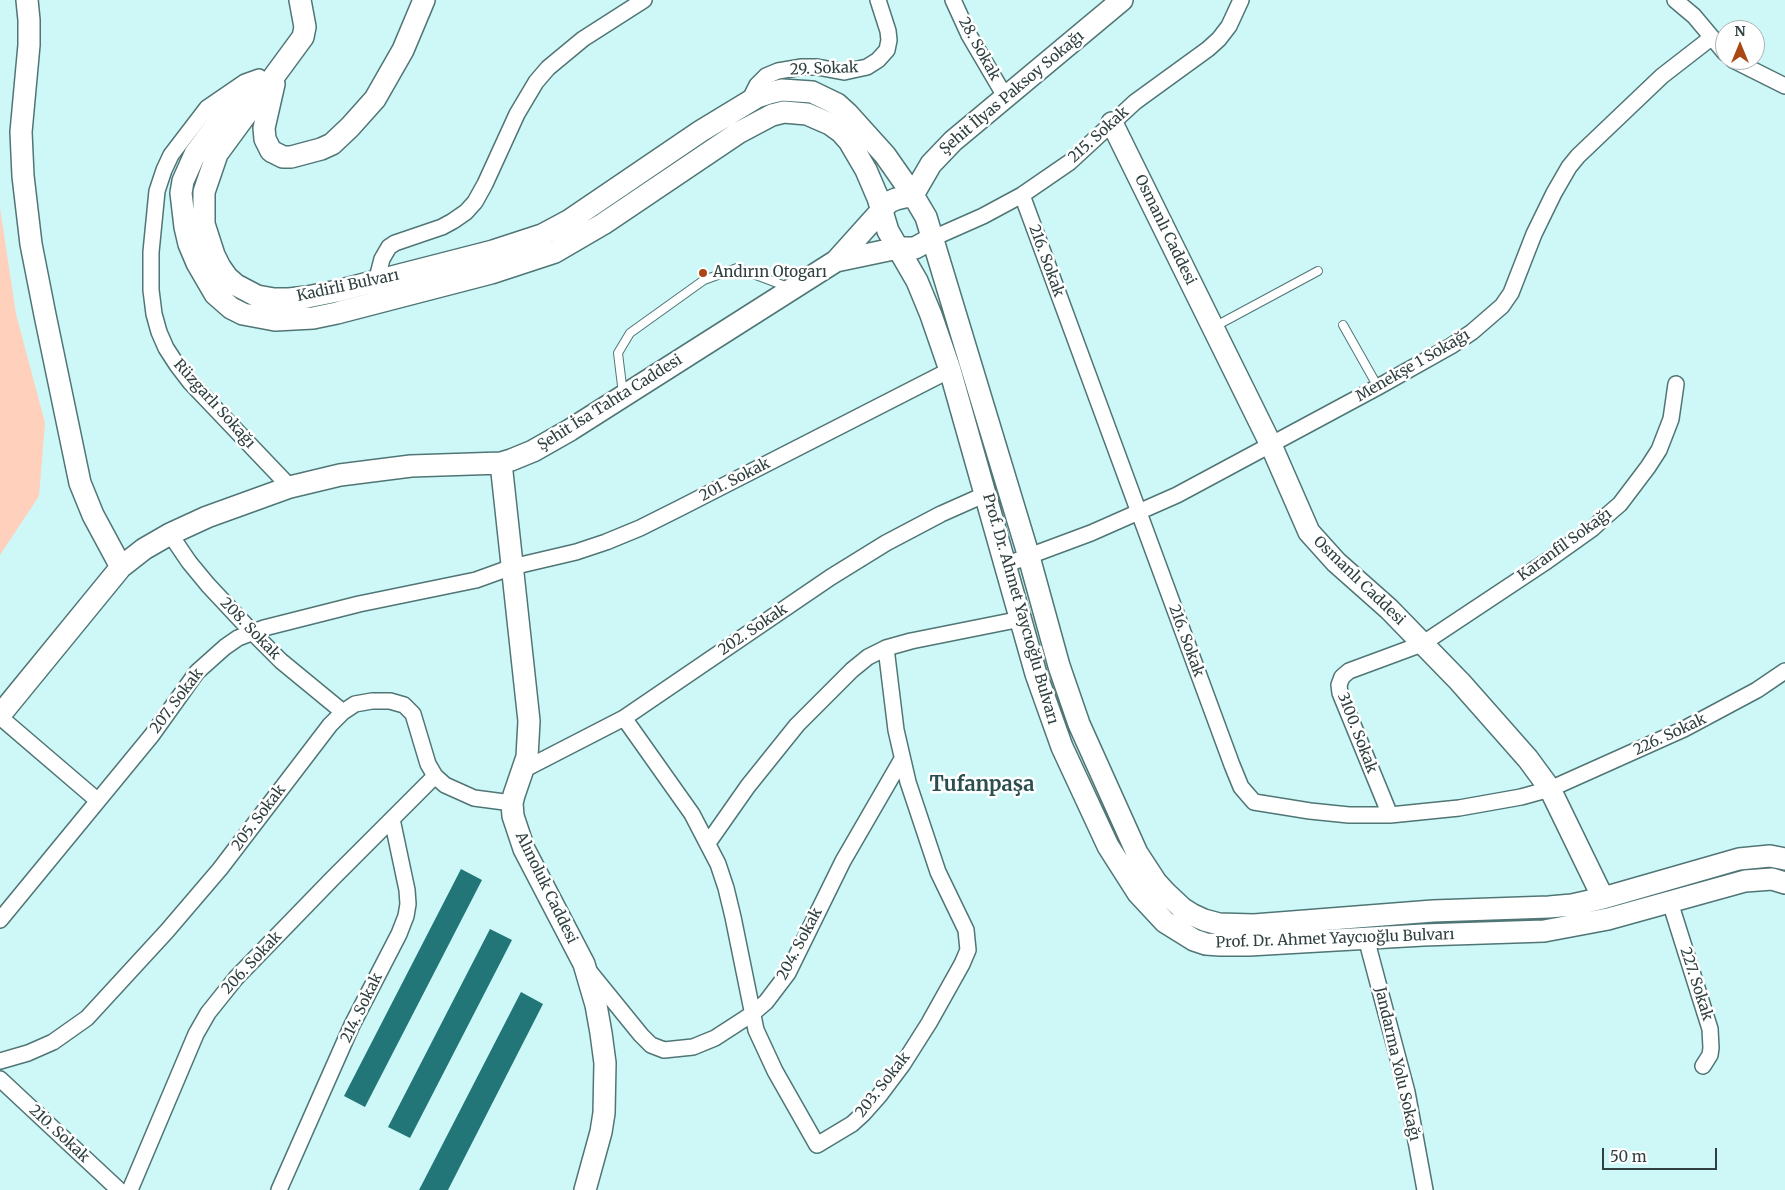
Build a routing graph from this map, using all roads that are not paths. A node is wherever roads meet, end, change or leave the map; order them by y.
1 (27, 0) edge
2 (300, 0) edge
3 (424, 0) edge
4 (644, 0) edge
5 (952, 0) edge
6 (1122, 0) edge
7 (1241, 0) edge
8 (1675, 0) edge
9 (878, 2) edge
10 (1711, 38) junction
11 (1715, 42) edge
12 (278, 69) junction
13 (1753, 70) edge
14 (1785, 86) edge
15 (1006, 98) junction
16 (748, 103) junction
17 (1112, 123) junction
18 (913, 195) junction
19 (1022, 195) junction
20 (882, 209) junction
21 (931, 238) junction
22 (898, 248) junction
23 (836, 261) junction
24 (1318, 271) dead end
25 (376, 282) junction
26 (792, 289) junction
27 (1343, 325) dead end
28 (1214, 327) junction
29 (950, 370) junction
30 (1676, 384) dead end
31 (1378, 387) junction
32 (623, 396) junction
33 (1270, 445) junction
34 (501, 463) junction
35 (290, 487) junction
36 (986, 494) junction
37 (1139, 512) junction
38 (170, 534) junction
39 (1029, 557) junction
40 (1005, 565) junction
41 (121, 567) junction
42 (512, 568) junction
43 (1020, 619) junction
44 (252, 632) junction
45 (1422, 644) junction
46 (886, 648) junction
47 (1785, 671) edge
48 (342, 712) junction
49 (0, 716) edge
50 (624, 718) junction
51 (902, 759) junction
52 (523, 770) junction
53 (435, 776) junction
54 (1550, 789) junction
55 (97, 800) junction
56 (512, 803) junction
57 (1390, 815) junction
58 (392, 819) junction
59 (708, 843) junction
60 (1785, 859) edge
61 (1785, 883) edge
62 (1603, 898) junction
63 (1670, 902) junction
64 (0, 920) edge
65 (1366, 938) junction
66 (584, 964) junction
67 (752, 1014) junction
68 (0, 1061) edge
69 (1703, 1066) dead end
70 (0, 1079) edge
71 (119, 1190) edge
72 (130, 1190) edge
73 (279, 1190) edge
74 (585, 1190) edge
75 (1424, 1190) edge

1 - 41 main road
2 - 12 main road
3 - 12 main road
4 - 25 street
5 - 15 street, 28. Sokak
6 - 15 main road, Şehit İlyas Paksoy Sokağı
7 - 17 street, 215. Sokak
8 - 10 street
9 - 16 street, 29. Sokak
10 - 11 street
10 - 31 street, Menekşe 1 Sokağı
12 - 20 main road, Kadirli Bulvarı
12 - 25 main road, Kadirli Bulvarı
12 - 35 street, Rüzgarlı Sokağı
13 - 14 street
15 - 18 main road, Şehit İlyas Paksoy Sokağı
16 - 18 main road, Kadirli Bulvarı
16 - 25 main road, Kadirli Bulvarı
17 - 19 street, 215. Sokak
17 - 28 main road, Osmanlı Caddesi
18 - 20 main road
18 - 21 main road, Kadirli Bulvarı
19 - 21 street, 215. Sokak
19 - 37 street, 216. Sokak
20 - 22 main road, Kadirli Bulvarı
20 - 23 main road, Şehit İsa Tahta Caddesi
21 - 22 main road
21 - 39 main road, Prof. Dr. Ahmet Yaycıoğlu Bulvarı
22 - 23 main road, Şehit İsa Tahta Caddesi
22 - 29 main road, Prof. Dr. Ahmet Yaycıoğlu Bulvarı
23 - 26 main road, Şehit İsa Tahta Caddesi
24 - 28 lane
26 - 32 main road, Şehit İsa Tahta Caddesi
26 - 32 lane
27 - 31 lane
28 - 33 main road, Osmanlı Caddesi
29 - 36 main road, Prof. Dr. Ahmet Yaycıoğlu Bulvarı
29 - 42 street, 201. Sokak
30 - 45 street, Karanfil Sokağı
31 - 33 street, Menekşe 1 Sokağı
32 - 34 main road, Şehit İsa Tahta Caddesi
33 - 37 street, Menekşe 1 Sokağı
33 - 45 main road, Osmanlı Caddesi
34 - 35 main road, Şehit İsa Tahta Caddesi
34 - 42 main road, Alınoluk Caddesi
35 - 38 main road, Şehit İsa Tahta Caddesi
36 - 40 main road, Prof. Dr. Ahmet Yaycıoğlu Bulvarı
36 - 50 street, 202. Sokak
37 - 39 street, Menekşe 1 Sokağı
37 - 57 street, 216. Sokak
38 - 41 main road, Şehit İsa Tahta Caddesi
38 - 44 street, 208. Sokak
39 - 40 street, Menekşe 1 Sokağı
39 - 62 main road, Prof. Dr. Ahmet Yaycıoğlu Bulvarı
40 - 43 main road, Prof. Dr. Ahmet Yaycıoğlu Bulvarı
41 - 49 main road, Şehit İsa Tahta Caddesi
42 - 44 street, 207. Sokak
42 - 52 main road, Alınoluk Caddesi
43 - 46 street
43 - 65 main road, Prof. Dr. Ahmet Yaycıoğlu Bulvarı
44 - 48 street, 208. Sokak
44 - 55 street, 207. Sokak
45 - 54 main road, Osmanlı Caddesi
45 - 57 street, 3100. Sokak
46 - 51 street, 203. Sokak
46 - 59 street
47 - 54 street, 226. Sokak
48 - 53 street, 205. Sokak
48 - 68 street, 205. Sokak
49 - 55 street
50 - 52 street, 202. Sokak
50 - 59 street, 203. Sokak
51 - 67 street, 204. Sokak
51 - 67 street, 203. Sokak
52 - 56 main road, Alınoluk Caddesi
53 - 56 street
53 - 58 street, 206. Sokak
54 - 57 street, 216. Sokak
54 - 62 main road, Osmanlı Caddesi
55 - 64 street, 207. Sokak
56 - 66 main road, Alınoluk Caddesi
58 - 72 street, 206. Sokak
58 - 73 street, 214. Sokak
59 - 67 street, 203. Sokak
60 - 62 main road, Prof. Dr. Ahmet Yaycıoğlu Bulvarı
61 - 63 main road, Prof. Dr. Ahmet Yaycıoğlu Bulvarı
63 - 65 main road, Prof. Dr. Ahmet Yaycıoğlu Bulvarı
63 - 69 street, 227. Sokak
65 - 75 street, Jandarma Yolu Sokağı
66 - 67 street, 204. Sokak
66 - 74 main road, Alınoluk Caddesi
70 - 71 street, 210. Sokak

